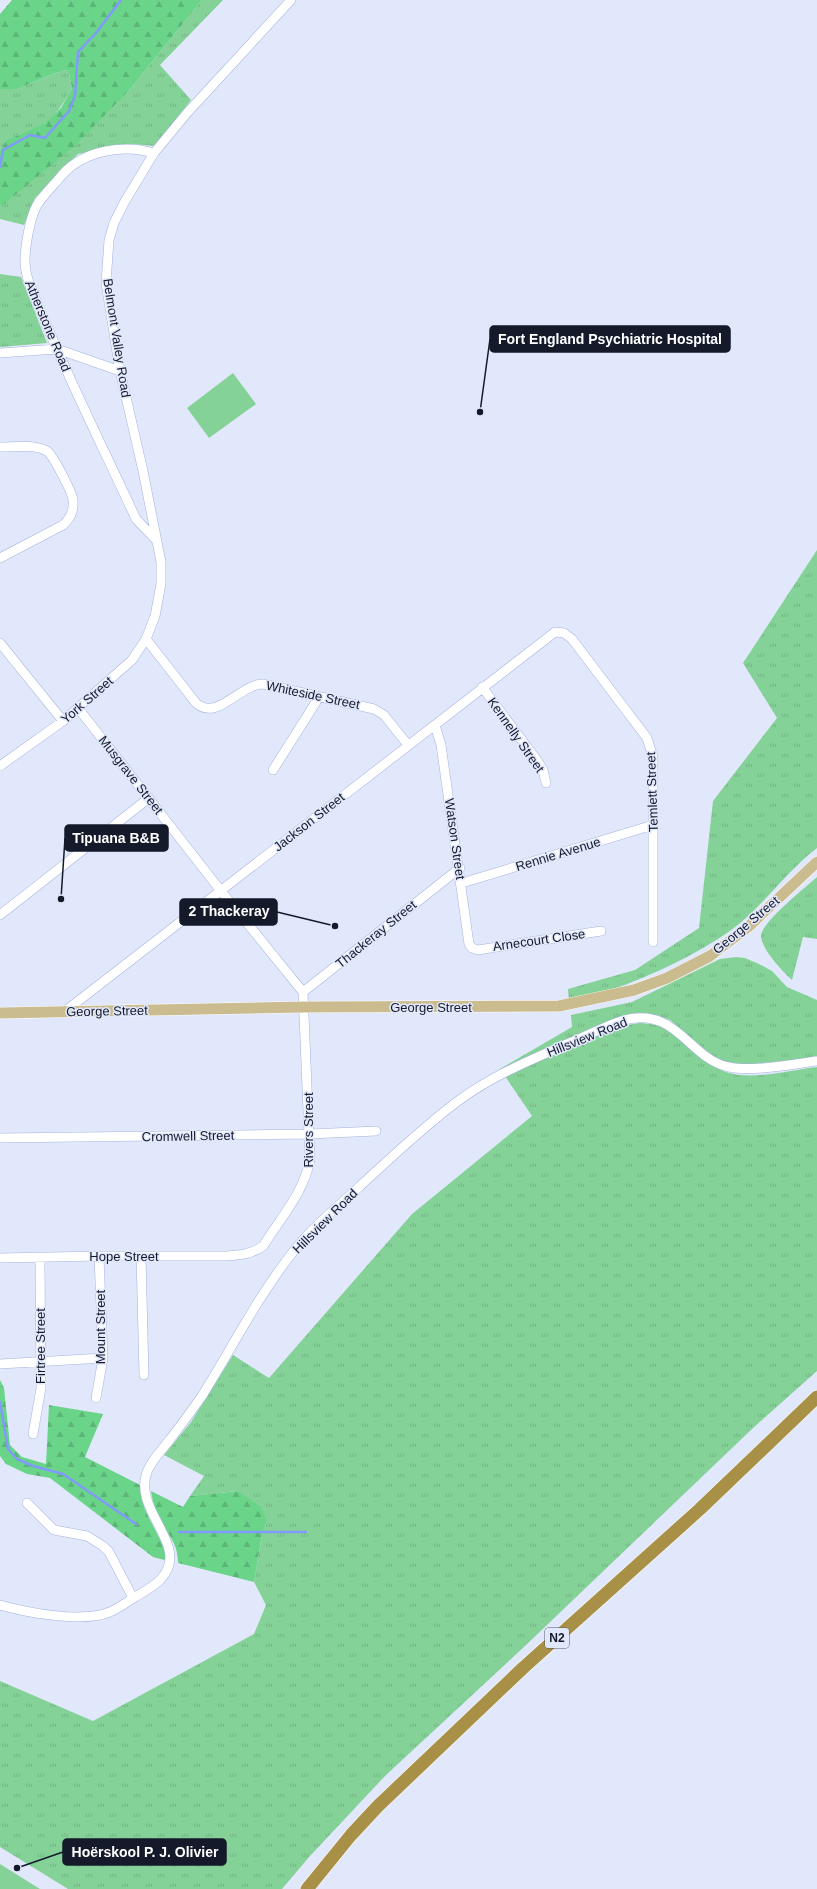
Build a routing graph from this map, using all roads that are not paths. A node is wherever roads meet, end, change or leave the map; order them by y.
1 (291, 0) edge
2 (154, 153) junction
3 (57, 349) junction
4 (0, 353) edge
5 (120, 371) junction
6 (0, 447) edge
7 (157, 541) junction
8 (0, 558) edge
9 (155, 616) joint
10 (555, 632) joint
11 (146, 639) junction
12 (0, 643) edge
13 (482, 687) junction
14 (318, 696) junction
15 (78, 708) junction
16 (62, 721) junction
17 (435, 725) junction
18 (408, 745) junction
19 (0, 766) edge
20 (273, 770) dead end
21 (546, 783) dead end
22 (149, 798) junction
23 (653, 825) junction
24 (817, 862) edge
25 (460, 868) junction
26 (462, 883) junction
27 (221, 891) junction
28 (0, 915) edge
29 (601, 931) dead end
30 (653, 942) dead end
31 (478, 950) joint
32 (303, 992) junction
33 (304, 1007) junction
34 (64, 1012) junction
35 (0, 1013) edge
36 (817, 1061) edge
37 (376, 1131) dead end
38 (310, 1134) junction
39 (0, 1138) edge
40 (247, 1254) joint
41 (99, 1256) junction
42 (141, 1256) junction
43 (0, 1258) edge
44 (40, 1258) junction
45 (103, 1358) junction
46 (41, 1361) junction
47 (0, 1364) edge
48 (144, 1375) dead end
49 (817, 1397) edge
50 (96, 1398) dead end
51 (33, 1434) dead end
52 (27, 1503) dead end
53 (133, 1598) junction
54 (0, 1606) edge
55 (307, 1889) edge

1 - 2 street, Belmont Valley Road
2 - 3 street, Atherstone Road
2 - 5 street, Belmont Valley Road
3 - 4 street
3 - 5 street
3 - 7 street, Atherstone Road
5 - 7 street, Belmont Valley Road
6 - 8 street
7 - 9 street, Belmont Valley Road
9 - 11 street, York Street
10 - 13 street, Jackson Street
10 - 23 street, Temlett Street
11 - 14 street, Whiteside Street
11 - 15 street, York Street
12 - 16 street
13 - 17 street, Jackson Street
13 - 21 street, Kennelly Street
14 - 18 street, Whiteside Street
14 - 20 street
15 - 16 street, York Street
15 - 22 street, Musgrave Street
16 - 19 street, York Street
17 - 18 street, Jackson Street
17 - 25 street, Watson Street
18 - 27 street, Jackson Street
22 - 27 street, Musgrave Street
22 - 28 street
23 - 26 street, Rennie Avenue
23 - 30 street, Temlett Street
24 - 33 main road, George Street
25 - 26 street, Watson Street
25 - 32 street, Thackeray Street
26 - 31 street, Watson Street
27 - 32 street, Musgrave Street
27 - 34 street, Jackson Street
29 - 31 street, Arnecourt Close
32 - 33 street
33 - 34 main road, George Street
33 - 38 street, Rivers Street
34 - 35 main road, George Street
36 - 53 street, Hillsview Road
37 - 38 street, Cromwell Street
38 - 39 street, Cromwell Street
38 - 40 street, Rivers Street
40 - 42 street, Hope Street
41 - 42 street, Hope Street
41 - 44 street, Hope Street
41 - 45 street, Mount Street
42 - 48 street
43 - 44 street, Hope Street
44 - 46 street, Firtree Street
45 - 46 street
45 - 50 street, Mount Street
46 - 47 street
46 - 51 street, Firtree Street
49 - 55 highway, N2
52 - 53 street
53 - 54 street, Hillsview Road

